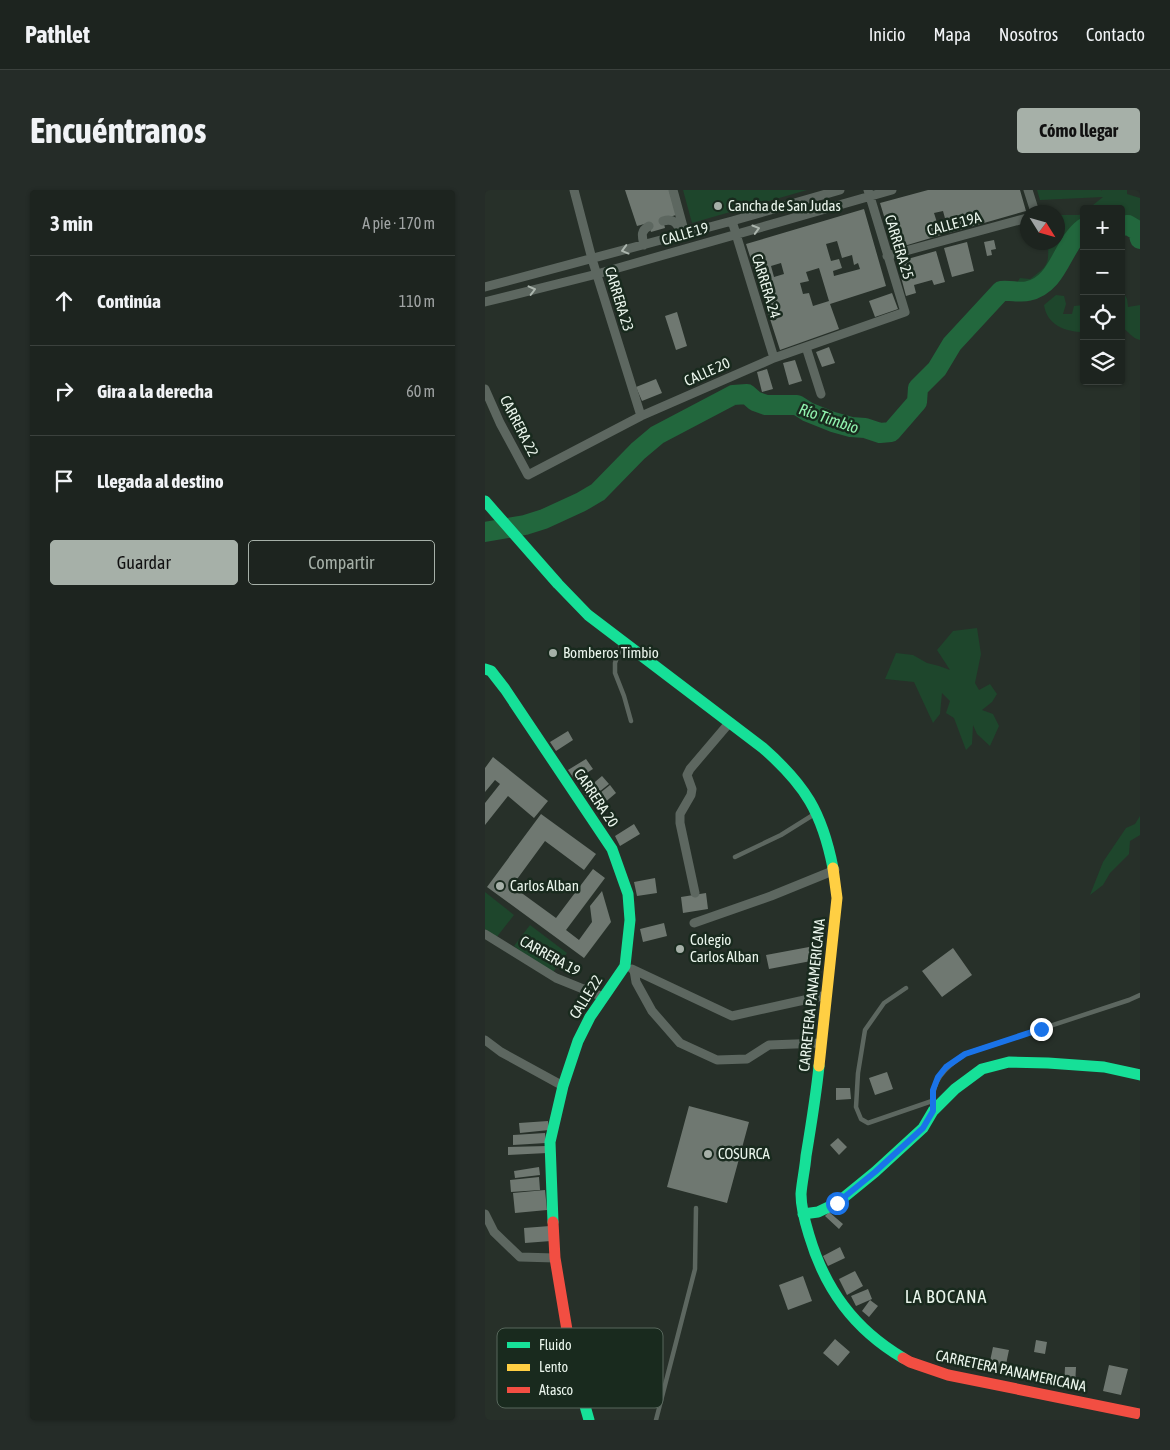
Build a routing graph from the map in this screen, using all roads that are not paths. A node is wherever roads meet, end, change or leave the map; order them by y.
1 (574, 190) edge
2 (673, 190) edge
3 (840, 190) edge
4 (892, 190) edge
5 (1028, 190) edge
6 (869, 193) edge
7 (1033, 205) edge
8 (1020, 220) edge
9 (663, 221) dead end
10 (732, 221) junction
11 (649, 226) dead end
12 (683, 234) junction
13 (735, 235) junction
14 (644, 245) junction
15 (887, 256) junction
16 (592, 259) junction
17 (597, 274) junction
18 (485, 287) edge
19 (485, 302) edge
20 (905, 312) joint
21 (807, 348) junction
22 (774, 358) junction
23 (485, 389) edge
24 (821, 394) dead end
25 (641, 416) junction
26 (528, 475) joint
27 (485, 501) edge
28 (623, 642) junction
29 (485, 669) edge
30 (631, 721) dead end
31 (729, 722) junction
32 (817, 812) junction
33 (735, 858) dead end
34 (835, 870) junction
35 (695, 893) dead end
36 (694, 923) dead end
37 (485, 934) edge
38 (629, 968) junction
39 (906, 988) dead end
40 (827, 994) junction
41 (1140, 995) edge
42 (603, 997) junction
43 (485, 1040) edge
44 (821, 1043) junction
45 (1140, 1076) edge
46 (563, 1086) junction
47 (932, 1106) junction
48 (696, 1208) dead end
49 (485, 1214) edge
50 (803, 1214) junction
51 (555, 1258) junction
52 (567, 1328) edge
53 (663, 1393) edge
54 (1140, 1414) edge

1 - 16 street, CARRERA 23
2 - 12 street
3 - 10 street, CALLE 19
4 - 6 street, CALLE 19
5 - 7 street
13 -> 6 street, CALLE 19
6 - 15 street, CARRERA 25
8 - 15 street, CALLE 19A
9 - 12 street
10 - 12 street, CALLE 19
10 - 13 street, CARRERA 24
11 - 14 street
12 - 14 street, CALLE 19
13 - 17 street, CALLE 19
13 - 22 street, CARRERA 24
14 -> 16 street, CALLE 19
15 - 20 street, CARRERA 25
16 - 17 street, CARRERA 23
16 - 18 street, CALLE 19
19 -> 17 street, CALLE 19
17 - 25 street, CARRERA 23
20 - 21 street, CALLE 20
21 - 22 street, CALLE 20
21 - 24 street
22 - 25 street, CALLE 20
23 - 26 street, CARRERA 22
25 - 26 street, CALLE 20
27 - 28 main road, CARRETERA PANAMERICANA
28 - 30 lane
28 - 31 main road, CARRETERA PANAMERICANA
29 - 38 main road, CARRERA 20
31 - 32 main road, CARRETERA PANAMERICANA
31 - 35 street
32 - 33 lane
32 - 34 main road, CARRETERA PANAMERICANA
34 - 36 street
34 - 40 main road, CARRETERA PANAMERICANA
37 - 42 street, CARRERA 19
38 - 40 street
38 - 42 main road, CALLE 22
38 - 44 street
39 - 47 lane
40 - 44 main road, CARRETERA PANAMERICANA
41 - 47 lane
42 - 46 main road, CALLE 22
43 - 46 street
44 - 50 main road, CARRETERA PANAMERICANA
45 - 47 main road
46 - 51 main road, CALLE 22
47 - 50 main road
48 - 53 lane
49 - 51 street
50 - 54 main road, CARRETERA PANAMERICANA
51 - 52 main road, CALLE 22

